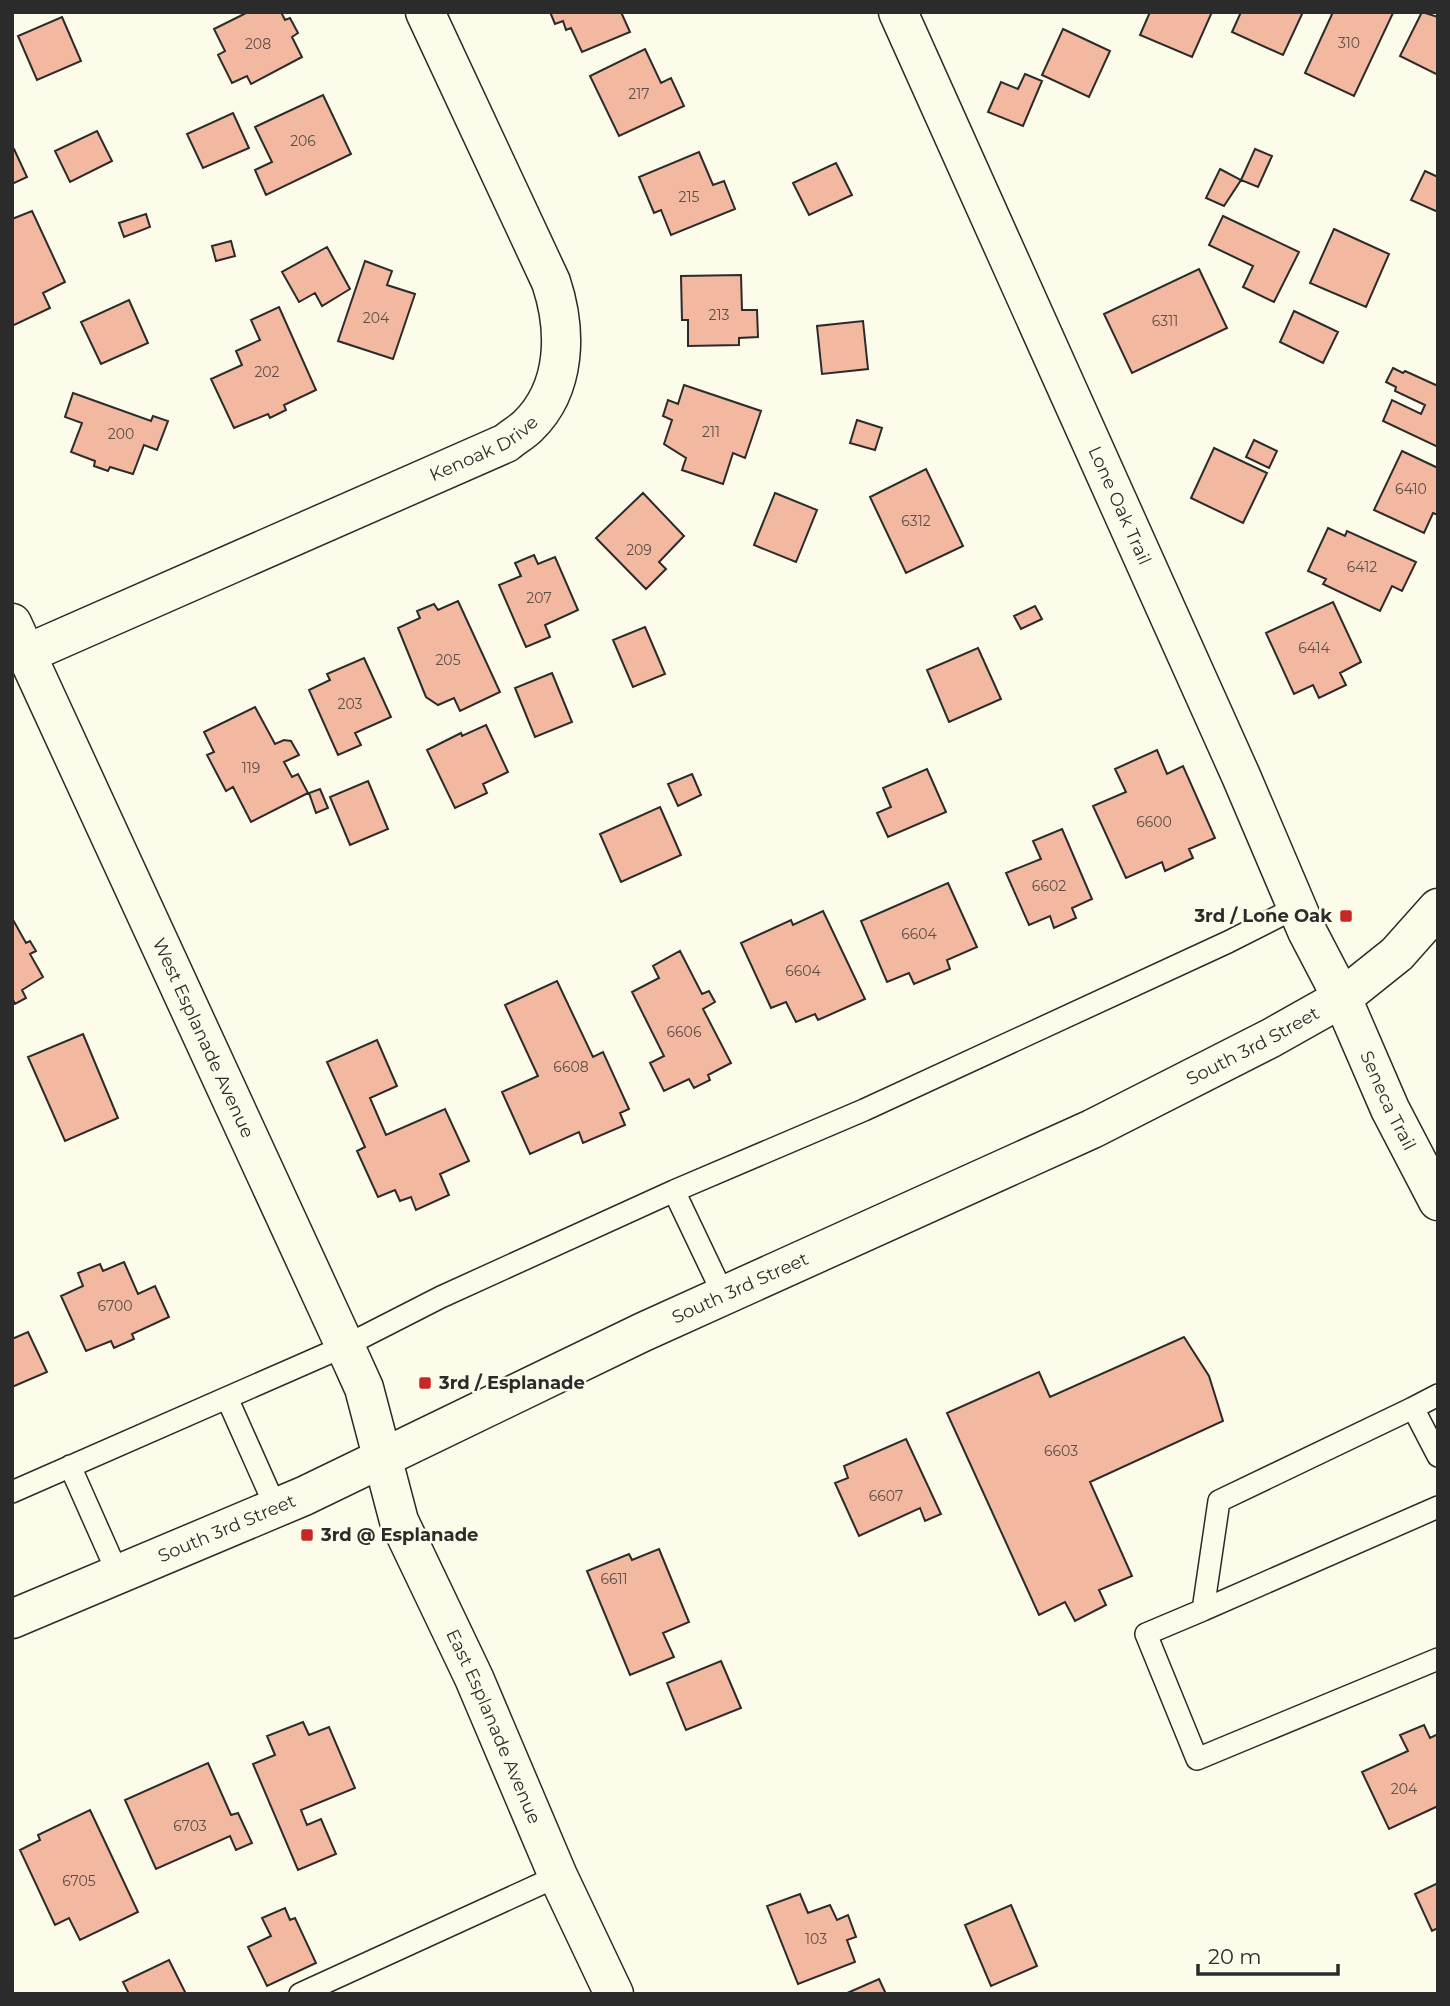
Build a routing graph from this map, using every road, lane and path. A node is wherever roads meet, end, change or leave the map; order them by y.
1 (425, 12) edge
2 (898, 12) edge
3 (19, 638) edge
4 (1297, 907) junction
5 (1438, 908) edge
6 (1342, 998) junction
7 (674, 1191) junction
8 (1438, 1201) edge
9 (724, 1296) junction
10 (345, 1346) junction
11 (1438, 1395) edge
12 (227, 1398) junction
13 (1413, 1408) junction
14 (1438, 1456) edge
15 (383, 1457) junction
16 (70, 1466) junction
17 (12, 1492) edge
18 (1438, 1507) edge
19 (276, 1508) junction
20 (118, 1574) junction
21 (1203, 1610) junction
22 (12, 1619) edge
23 (1438, 1659) edge
24 (558, 1876) junction
25 (300, 1994) edge
26 (614, 1994) edge

1 - 3 street, Kenoak Drive
2 - 4 street, Lone Oak Trail
3 - 10 street, West Esplanade Avenue
4 - 6 street, Lone Oak Trail
4 - 7 lane
5 - 6 street, South 3rd Street
6 - 8 street, Seneca Trail
6 - 9 street, South 3rd Street
7 - 9 lane
7 - 10 lane
9 - 15 street, South 3rd Street
10 - 12 lane
10 - 15 street, West Esplanade Avenue
11 - 13 lane
12 - 16 lane
12 - 19 lane
13 - 14 lane
13 - 21 lane
15 - 19 street, South 3rd Street
15 - 24 street, East Esplanade Avenue
16 - 17 lane
16 - 20 lane
18 - 21 lane
19 - 20 street, South 3rd Street
20 - 22 street, South 3rd Street
21 - 23 lane
24 - 25 lane
24 - 26 street, East Esplanade Avenue

